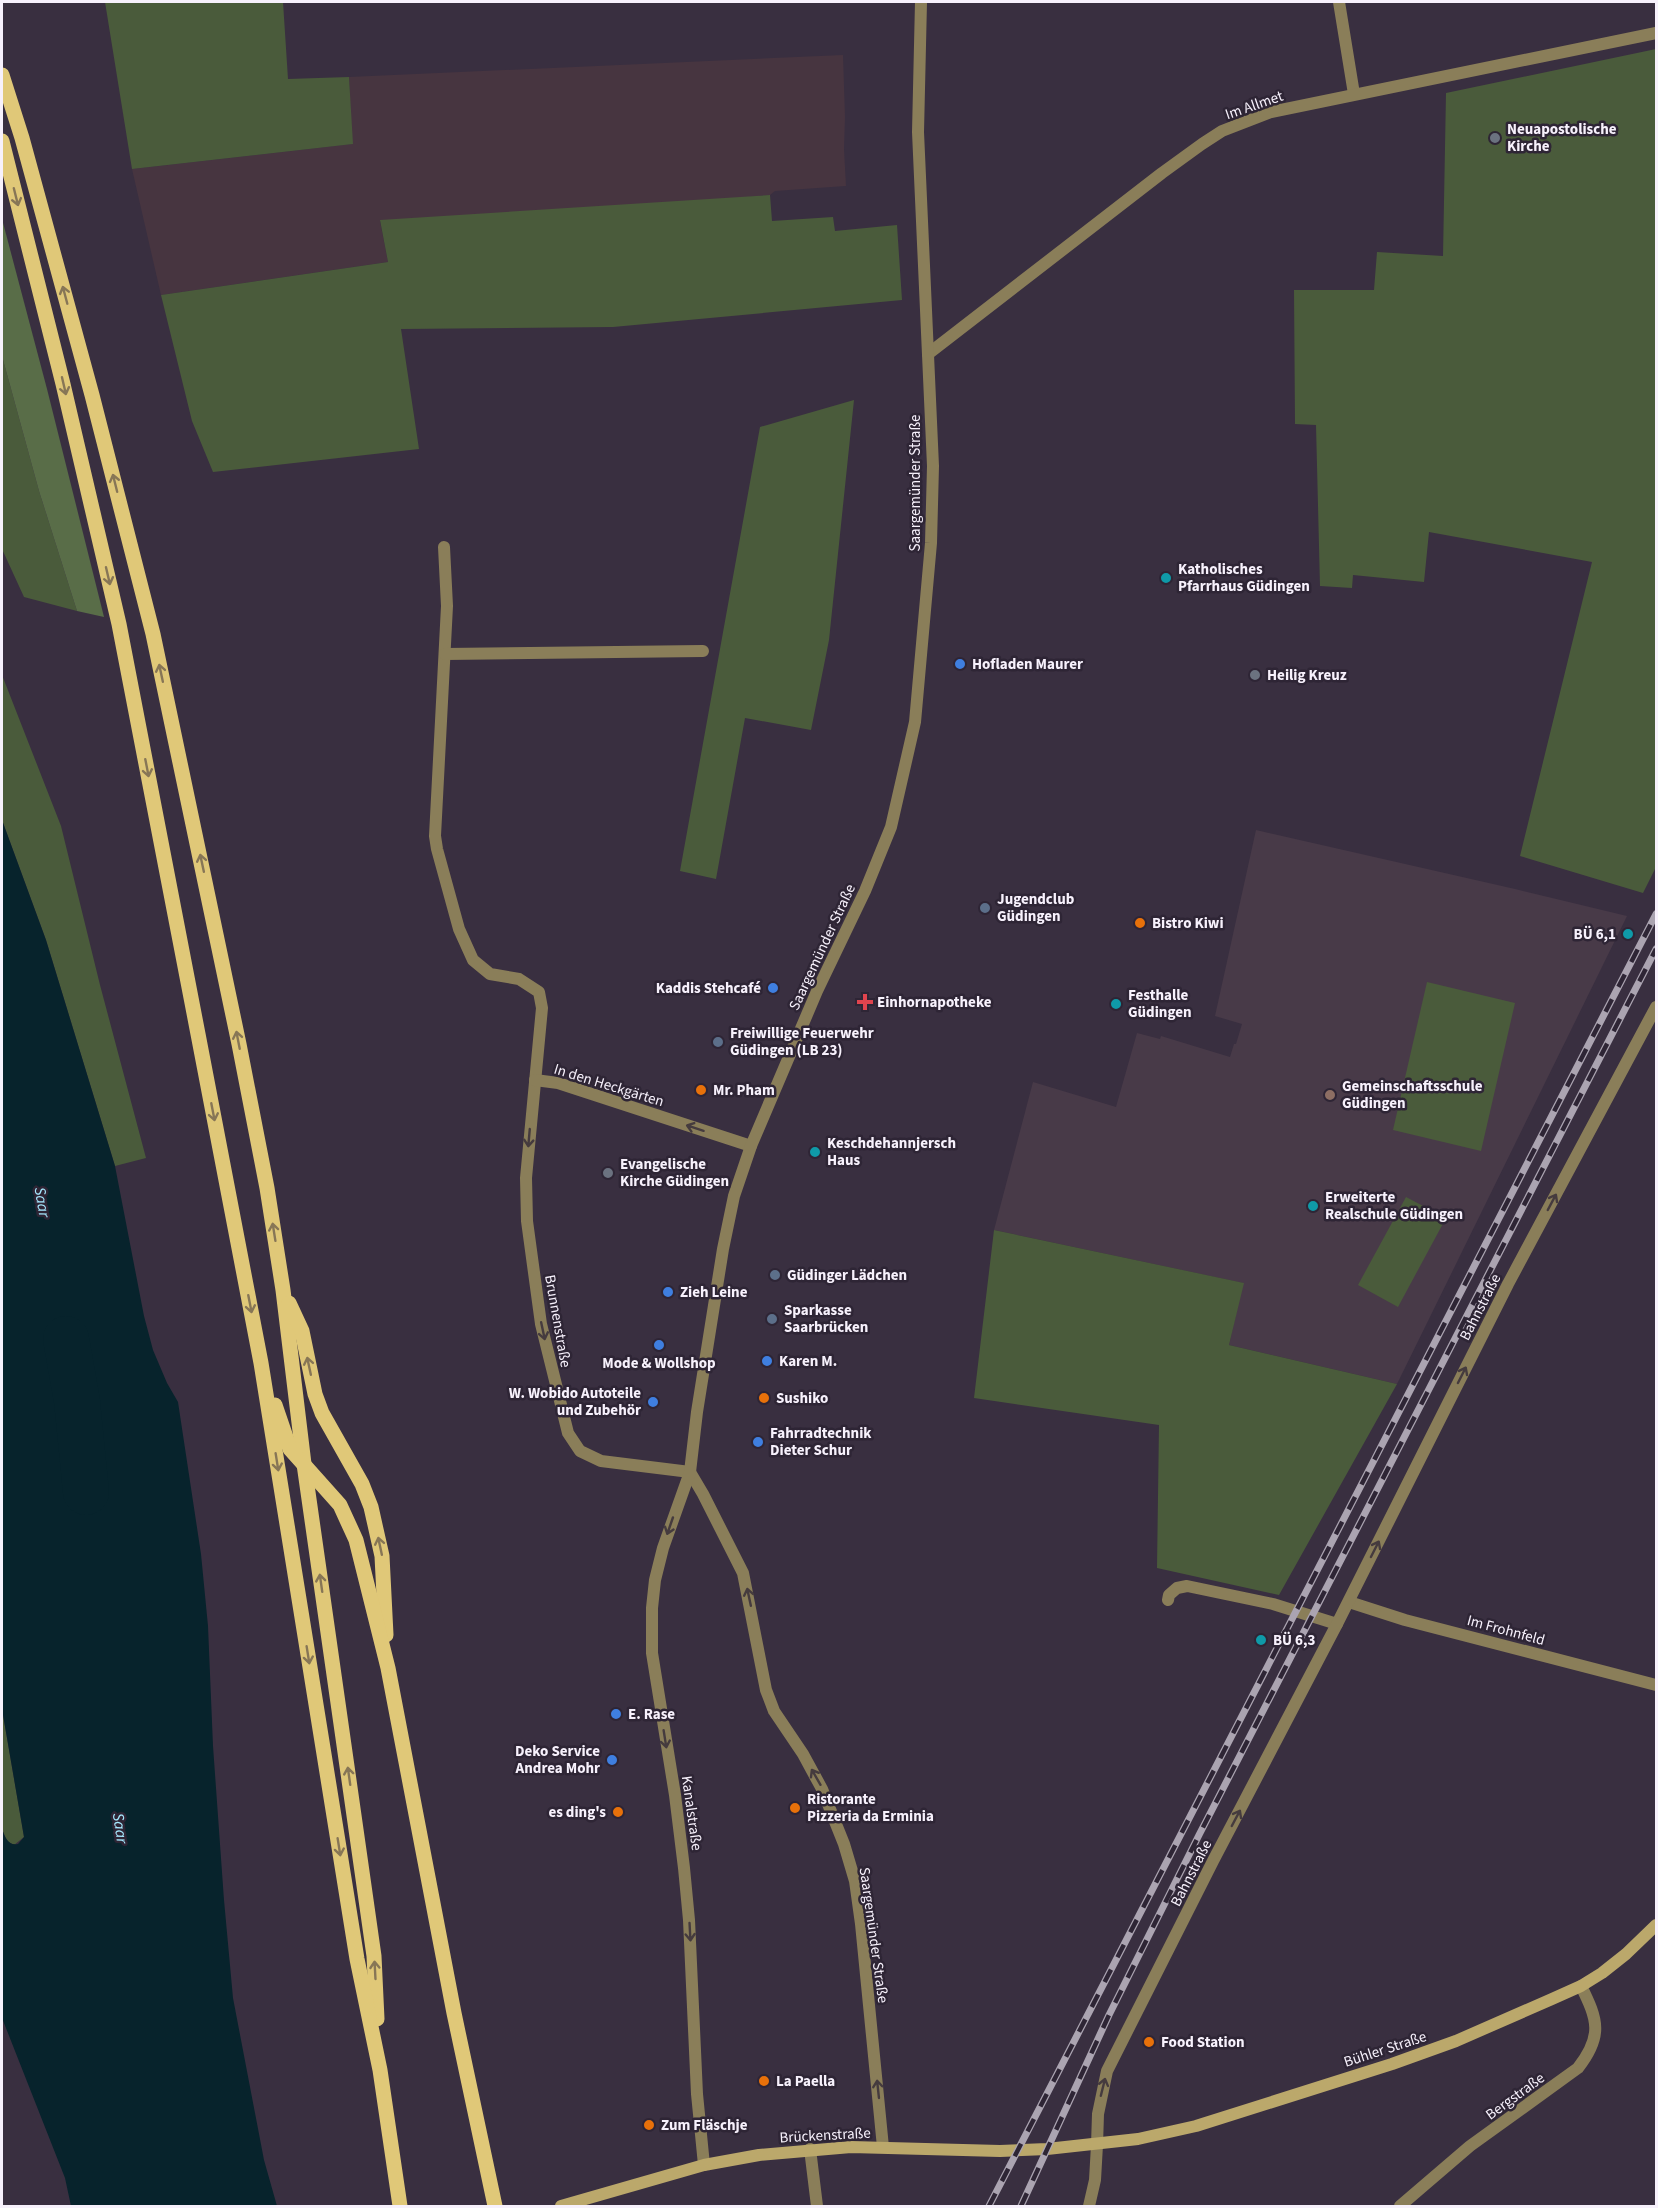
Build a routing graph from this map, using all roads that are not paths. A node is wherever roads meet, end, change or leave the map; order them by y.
1 (921, 2) edge
2 (1339, 2) edge
3 (1656, 33) edge
4 (2, 75) edge
5 (1354, 94) junction
6 (2, 141) edge
7 (928, 354) junction
8 (444, 548) dead end
9 (703, 651) dead end
10 (445, 654) junction
11 (1656, 1007) edge
12 (535, 1080) junction
13 (751, 1146) junction
14 (283, 1290) junction
15 (261, 1363) junction
16 (304, 1464) junction
17 (690, 1472) junction
18 (1168, 1600) dead end
19 (1349, 1602) junction
20 (1337, 1624) junction
21 (388, 1668) junction
22 (1656, 1685) edge
23 (1656, 1925) edge
24 (1581, 1986) junction
25 (380, 2070) junction
26 (1097, 2145) junction
27 (883, 2147) junction
28 (810, 2149) junction
29 (704, 2165) junction
30 (400, 2206) edge
31 (495, 2206) edge
32 (561, 2206) edge
33 (816, 2206) edge
34 (1089, 2206) edge
35 (1400, 2206) edge

1 - 7 street, Saargemünder Straße
2 - 5 street
3 - 5 street, Im Allmet
14 -> 4 main road
5 - 7 street, Im Allmet
6 -> 15 main road
7 - 13 street, Saargemünder Straße
8 - 10 street, In den Heckgärten
9 - 10 street
10 - 12 street, In den Heckgärten
19 -> 11 street, Bahnstraße
13 -> 12 street, In den Heckgärten
12 -> 17 street, Brunnenstraße
13 - 17 street, Saargemünder Straße
14 - 16 main road
21 -> 14 main road
15 - 16 main road
15 -> 25 main road
16 - 21 main road
25 -> 16 main road
27 -> 17 street, Saargemünder Straße
17 -> 29 street, Kanalstraße
18 - 20 street
19 - 20 street, Bahnstraße
19 - 22 street, Im Frohnfeld
26 -> 20 street, Bahnstraße
21 - 31 main road
23 - 24 main road, Bühler Straße
24 - 26 main road, Bühler Straße
24 - 35 street, Bergstraße
25 - 30 main road
26 - 27 main road, Brückenstraße
26 - 34 street, Bahnstraße
27 - 28 main road, Brückenstraße
28 - 29 main road, Brückenstraße
28 - 33 street
29 - 32 main road, Brückenstraße

